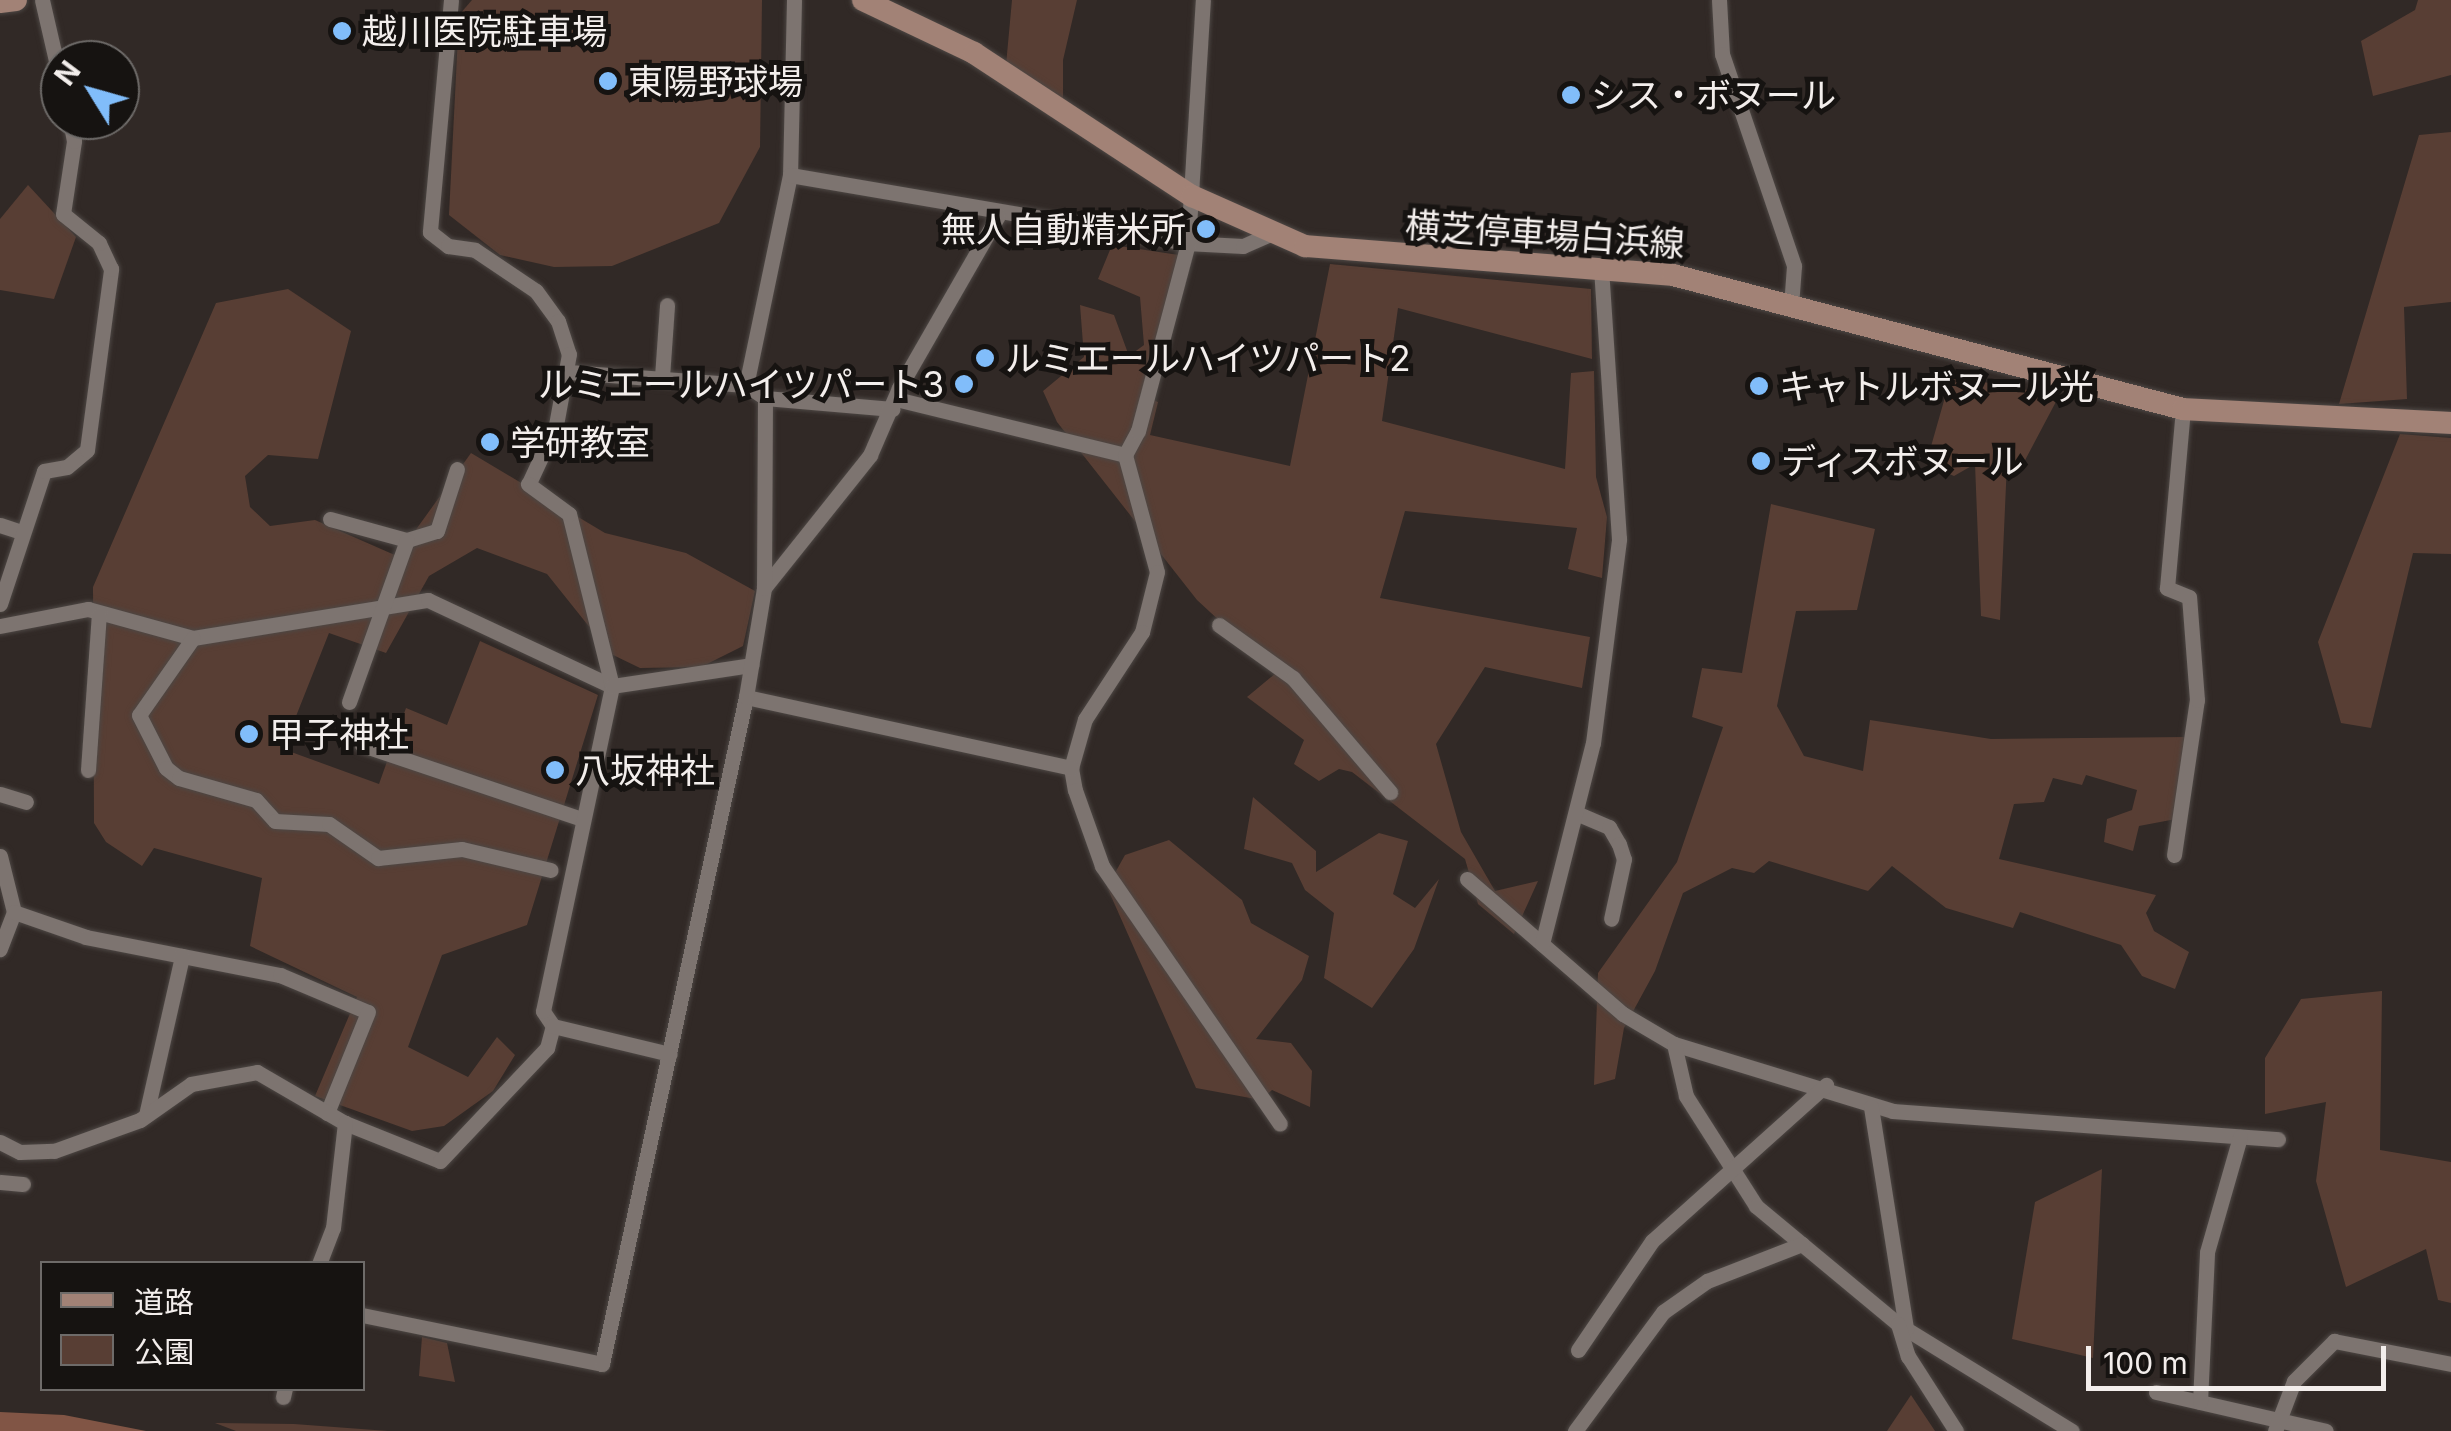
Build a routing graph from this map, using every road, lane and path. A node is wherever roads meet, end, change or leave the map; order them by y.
1 (16, 0) edge
2 (42, 0) edge
3 (451, 0) edge
4 (794, 0) edge
5 (863, 0) edge
6 (1203, 0) edge
7 (1719, 0) edge
8 (0, 2) edge
9 (51, 40) edge
10 (74, 140) edge
11 (790, 175) junction
12 (1192, 196) junction
13 (998, 216) junction
14 (1270, 234) junction
15 (1188, 243) junction
16 (1601, 267) junction
17 (667, 305) dead end
18 (1791, 306) junction
19 (568, 372) junction
20 (662, 377) junction
21 (746, 385) junction
22 (765, 398) junction
23 (895, 404) junction
24 (2183, 410) junction
25 (2451, 423) edge
26 (1125, 455) junction
27 (457, 469) dead end
28 (330, 519) dead end
29 (0, 525) edge
30 (22, 532) junction
31 (407, 540) junction
32 (764, 588) junction
33 (0, 604) edge
34 (379, 606) junction
35 (99, 614) junction
36 (1219, 625) dead end
37 (0, 626) edge
38 (192, 638) junction
39 (752, 666) junction
40 (612, 686) junction
41 (746, 697) junction
42 (349, 702) dead end
43 (362, 745) dead end
44 (1071, 768) junction
45 (88, 770) dead end
46 (1390, 792) dead end
47 (0, 794) edge
48 (26, 802) dead end
49 (1576, 813) junction
50 (582, 819) junction
51 (2174, 855) dead end
52 (0, 856) edge
53 (551, 870) dead end
54 (1467, 879) dead end
55 (14, 912) junction
56 (1611, 919) dead end
57 (1542, 944) junction
58 (0, 949) edge
59 (182, 956) junction
60 (553, 1026) junction
61 (1674, 1044) junction
62 (670, 1054) junction
63 (1826, 1085) junction
64 (1871, 1107) junction
65 (327, 1114) junction
66 (146, 1115) junction
67 (345, 1123) junction
68 (1280, 1124) dead end
69 (2240, 1138) junction
70 (2278, 1138) dead end
71 (0, 1142) edge
72 (1728, 1169) junction
73 (0, 1182) edge
74 (22, 1184) dead end
75 (1802, 1244) junction
76 (321, 1261) edge
77 (365, 1316) edge
78 (1902, 1327) junction
79 (1578, 1350) dead end
80 (2451, 1364) edge
81 (2156, 1392) dead end
82 (2200, 1402) junction
83 (2277, 1426) edge
84 (1576, 1431) edge
85 (1956, 1431) edge
86 (2072, 1431) edge
87 (2326, 1431) edge

1 - 8 main road
2 - 9 street
3 - 19 street
4 - 11 street
5 - 12 main road, 横芝停車場白浜線
6 - 12 street
7 - 18 street
10 - 30 street
11 - 13 street
11 - 21 street
12 - 14 main road, 横芝停車場白浜線
12 - 15 street
13 - 15 street
13 - 23 street
14 - 15 street
14 - 16 main road, 横芝停車場白浜線
15 - 26 street
16 - 18 main road, 横芝停車場白浜線
16 - 49 street
17 - 20 street
18 - 24 main road, 横芝停車場白浜線
19 - 20 street
19 - 40 street
20 - 21 street
21 - 22 street
22 - 23 street
22 - 32 street
23 - 26 street
23 - 32 street
24 - 25 main road, 横芝停車場白浜線
24 - 51 street
26 - 44 street
27 - 31 street
28 - 31 street
29 - 30 street
30 - 33 street
31 - 34 street
32 - 39 street
34 - 38 street
34 - 40 street
34 - 42 street
35 - 37 street
35 - 38 street
35 - 45 street
36 - 46 street
38 - 53 street
39 - 40 street
39 - 41 street
40 - 50 street
41 - 44 street
41 - 62 street
43 - 50 street
44 - 68 street
47 - 48 street
49 - 56 street
49 - 57 street
50 - 60 street
52 - 55 street
54 - 57 street
55 - 58 street
55 - 59 street
57 - 61 street
59 - 65 street
59 - 66 street
60 - 62 street
60 - 67 street
61 - 63 street
61 - 72 street
62 - 77 street
63 - 64 street
63 - 72 street
64 - 69 street
64 - 78 street
65 - 66 street
65 - 67 street
66 - 71 street
67 - 76 street
69 - 70 street
69 - 82 street
72 - 75 street
72 - 79 street
73 - 74 street
75 - 78 street
75 - 84 street
78 - 85 street
78 - 86 street
80 - 83 street
81 - 82 street
82 - 83 street
83 - 87 street

